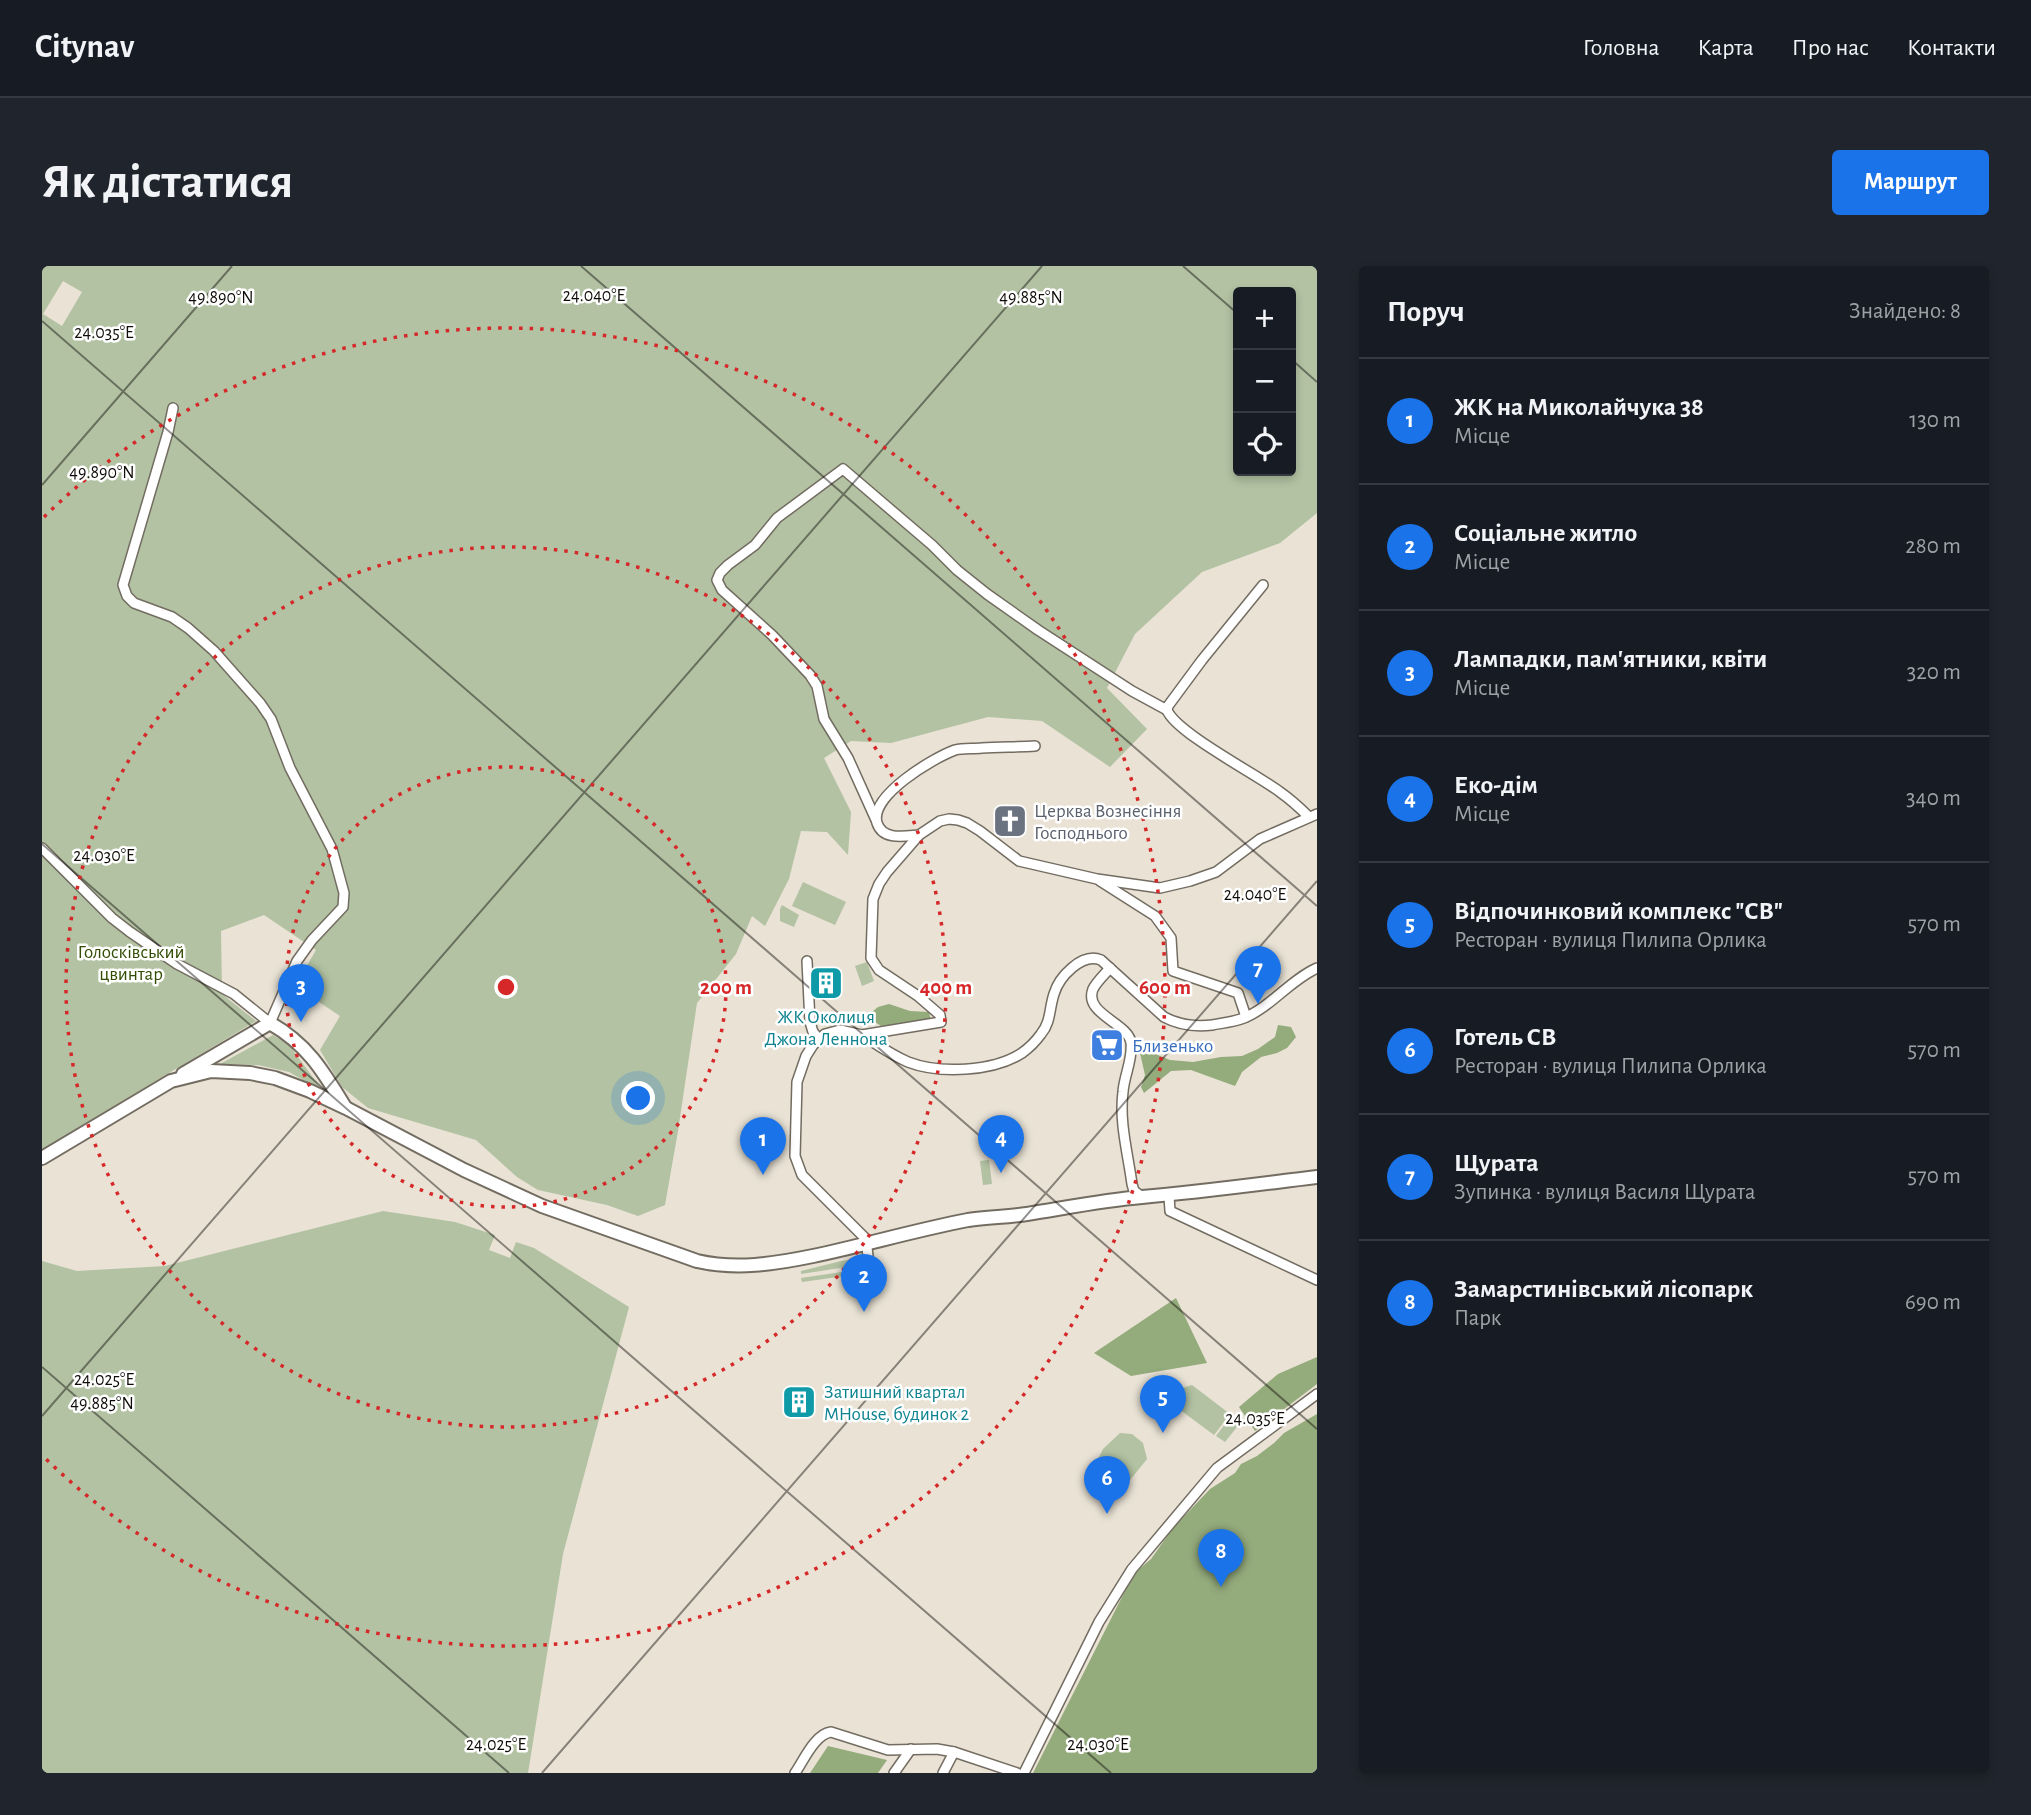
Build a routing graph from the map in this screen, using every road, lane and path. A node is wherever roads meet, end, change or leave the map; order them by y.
1 (173, 408) dead end
2 (1263, 585) dead end
3 (1167, 710) junction
4 (1035, 746) dead end
5 (1313, 815) edge
6 (876, 820) junction
7 (919, 835) junction
8 (42, 848) edge
9 (1097, 879) junction
10 (807, 961) dead end
11 (1110, 968) junction
12 (1317, 968) edge
13 (1246, 1017) junction
14 (270, 1023) junction
15 (862, 1035) junction
16 (819, 1039) junction
17 (172, 1081) junction
18 (346, 1108) junction
19 (42, 1158) edge
20 (1317, 1177) edge
21 (1169, 1196) junction
22 (1143, 1197) junction
23 (867, 1245) junction
24 (1317, 1280) edge
25 (862, 1283) dead end
26 (1317, 1394) edge
27 (912, 1749) junction
28 (954, 1752) junction
29 (795, 1773) edge
30 (894, 1773) edge
31 (943, 1773) edge
32 (1017, 1773) edge
33 (1024, 1773) edge

1 - 14 street
2 - 3 street
3 - 5 street
3 - 6 street
4 - 6 street
5 - 9 street
6 - 7 street
7 - 9 street
7 - 15 street
8 - 14 street
9 - 13 street
10 - 16 street
11 - 13 street
11 - 15 street
11 - 22 street
12 - 13 street
14 - 17 street
14 - 18 street
15 - 16 street
16 - 23 street
17 - 18 street
17 - 19 street
18 - 23 street
20 - 21 street
21 - 22 street
21 - 24 street
22 - 23 street
23 - 25 street
26 - 33 street
27 - 28 street
27 - 29 street
27 - 30 street
28 - 31 street
28 - 32 street

